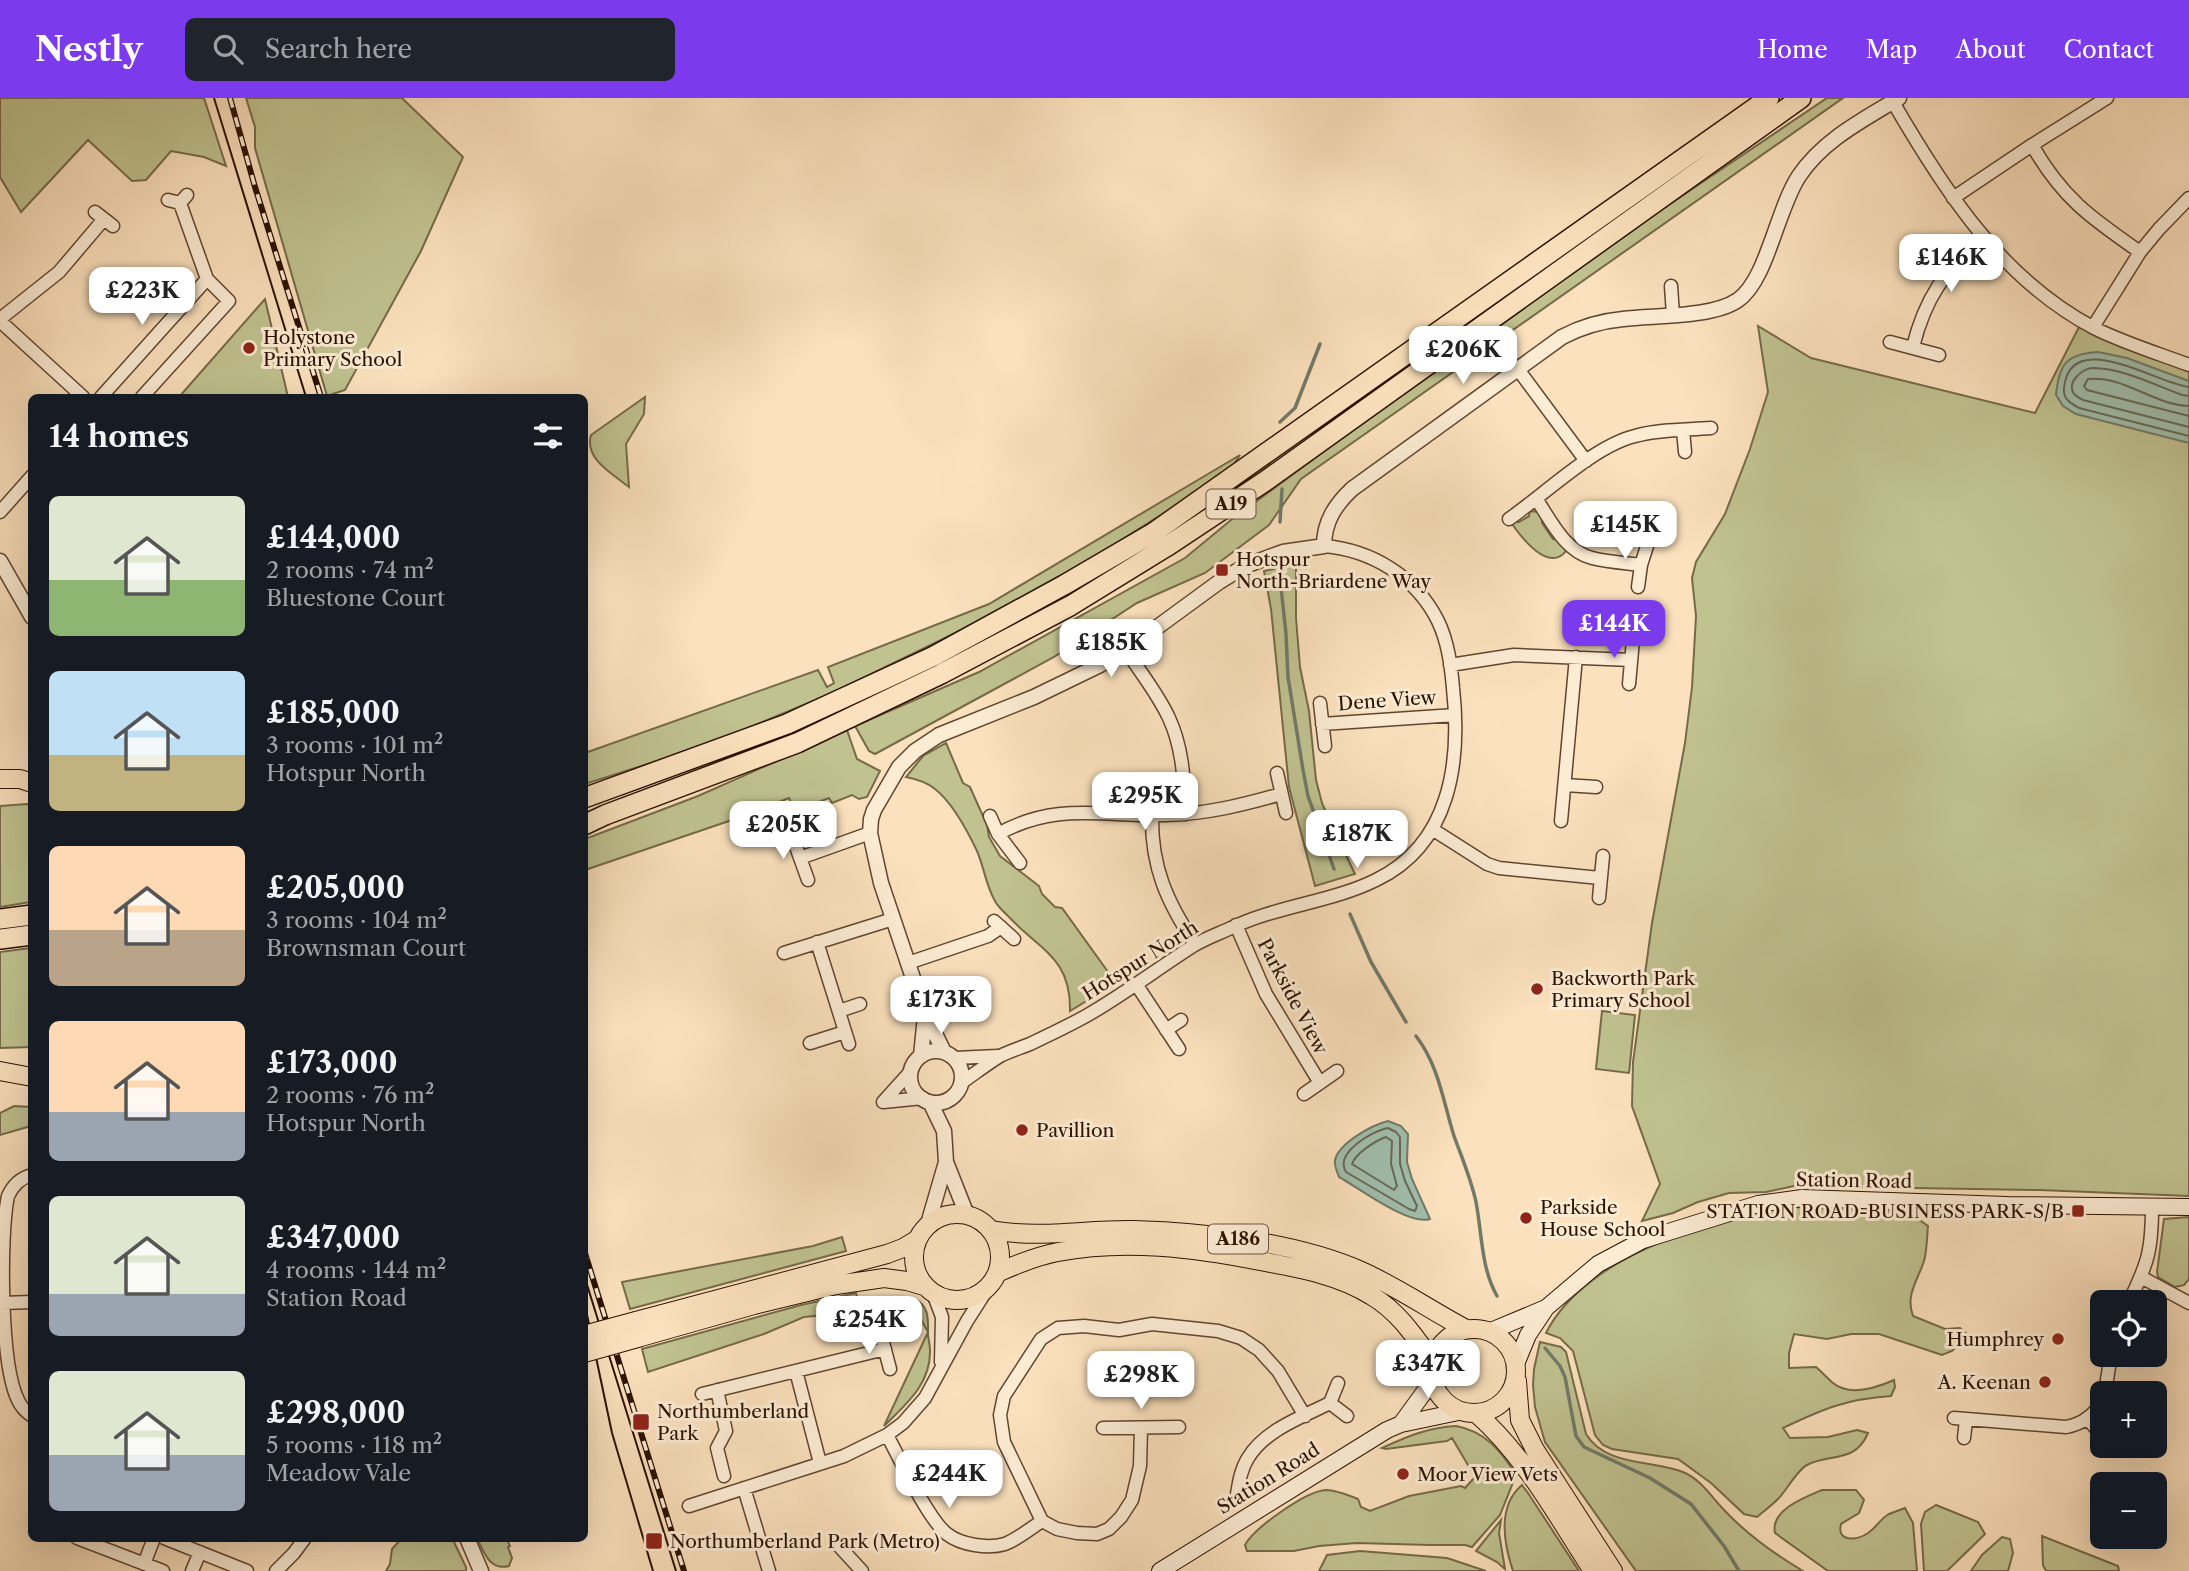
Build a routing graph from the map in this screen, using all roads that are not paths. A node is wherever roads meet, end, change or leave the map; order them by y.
1 (1769, 98) edge
2 (1801, 98) edge
3 (2108, 98) edge
4 (1896, 100) edge
5 (2032, 145) junction
6 (1954, 198) junction
7 (2189, 198) edge
8 (178, 199) dead end
9 (104, 219) dead end
10 (1983, 237) junction
11 (2140, 252) junction
12 (1910, 258) dead end
13 (1944, 276) junction
14 (207, 279) junction
15 (1671, 286) dead end
16 (1673, 315) junction
17 (0, 320) edge
18 (2093, 327) junction
19 (1890, 342) dead end
20 (1913, 347) junction
21 (1938, 355) dead end
22 (2189, 365) edge
23 (1517, 368) junction
24 (80, 394) edge
25 (104, 394) edge
26 (145, 394) edge
27 (1711, 428) dead end
28 (1683, 430) junction
29 (1685, 452) dead end
30 (1587, 461) junction
31 (28, 480) edge
32 (1536, 500) junction
33 (0, 512) edge
34 (1509, 519) dead end
35 (1648, 542) dead end
36 (1324, 547) junction
37 (0, 561) edge
38 (1641, 565) junction
39 (1638, 587) dead end
40 (28, 610) edge
41 (1633, 640) dead end
42 (1126, 650) junction
43 (1576, 657) junction
44 (1631, 660) junction
45 (1450, 665) junction
46 (1629, 684) dead end
47 (1320, 703) dead end
48 (1455, 715) junction
49 (1322, 724) junction
50 (1325, 746) dead end
51 (675, 767) junction
52 (1277, 773) dead end
53 (0, 779) edge
54 (28, 779) edge
55 (1565, 785) junction
56 (1597, 787) dead end
57 (588, 788) edge
58 (1281, 794) junction
59 (588, 797) edge
60 (1286, 813) dead end
61 (1186, 814) junction
62 (1152, 815) junction
63 (990, 816) dead end
64 (588, 821) edge
65 (1561, 821) dead end
66 (1432, 829) junction
67 (790, 830) dead end
68 (870, 833) junction
69 (998, 834) junction
70 (1603, 856) dead end
71 (800, 858) junction
72 (1020, 863) dead end
73 (1601, 878) junction
74 (808, 880) dead end
75 (1598, 898) dead end
76 (28, 916) edge
77 (0, 919) edge
78 (893, 919) junction
79 (1236, 925) junction
80 (28, 936) edge
81 (0, 939) edge
82 (1014, 939) dead end
83 (817, 942) junction
84 (1195, 944) junction
85 (784, 953) dead end
86 (908, 963) junction
87 (1136, 984) junction
88 (860, 1004) dead end
89 (839, 1011) junction
90 (925, 1013) junction
91 (1181, 1020) dead end
92 (1166, 1030) junction
93 (810, 1044) dead end
94 (1179, 1049) dead end
95 (949, 1055) junction
96 (921, 1056) junction
97 (1002, 1056) junction
98 (0, 1071) edge
99 (911, 1071) junction
100 (1338, 1071) dead end
101 (28, 1077) edge
102 (28, 1078) edge
103 (1320, 1083) junction
104 (0, 1088) edge
105 (959, 1088) junction
106 (1304, 1094) dead end
107 (926, 1100) junction
108 (944, 1131) junction
109 (946, 1162) junction
110 (28, 1177) edge
111 (2152, 1207) junction
112 (2189, 1207) edge
113 (967, 1215) junction
114 (991, 1230) junction
115 (923, 1231) junction
116 (2141, 1277) junction
117 (992, 1280) junction
118 (928, 1290) junction
119 (2135, 1290) edge
120 (2188, 1299) edge
121 (28, 1301) edge
122 (2, 1303) edge
123 (1546, 1308) junction
124 (638, 1329) junction
125 (1466, 1329) junction
126 (1491, 1331) junction
127 (588, 1335) edge
128 (881, 1335) dead end
129 (885, 1349) junction
130 (588, 1351) edge
131 (1433, 1362) junction
132 (890, 1369) dead end
133 (940, 1370) junction
134 (796, 1371) junction
135 (1516, 1371) junction
136 (1433, 1380) junction
137 (1338, 1383) dead end
138 (717, 1390) junction
139 (702, 1394) dead end
140 (1330, 1403) junction
141 (28, 1412) edge
142 (1469, 1412) junction
143 (2090, 1415) edge
144 (1305, 1416) junction
145 (1347, 1416) dead end
146 (2087, 1418) junction
147 (2090, 1422) edge
148 (1401, 1424) junction
149 (1141, 1427) junction
150 (1179, 1427) dead end
151 (1103, 1428) dead end
152 (887, 1435) junction
153 (1964, 1438) dead end
154 (820, 1463) junction
155 (724, 1476) dead end
156 (744, 1488) junction
157 (1237, 1494) dead end
158 (689, 1506) dead end
159 (1042, 1521) junction
160 (88, 1542) edge
161 (152, 1542) edge
162 (174, 1542) edge
163 (302, 1542) edge
164 (469, 1542) edge
165 (838, 1545) dead end
166 (200, 1552) junction
167 (144, 1564) junction
168 (163, 1571) edge
169 (192, 1571) edge
170 (247, 1571) edge
171 (276, 1571) edge
172 (481, 1571) edge
173 (769, 1571) edge
174 (862, 1571) edge
175 (1160, 1571) edge
176 (1593, 1571) edge
177 (1613, 1571) edge

1 - 51 highway, A19
2 - 64 highway, A19
3 - 5 street
4 - 6 street
4 - 16 street
5 - 6 street
5 - 11 street
6 - 10 street
7 - 11 street
8 - 14 street
9 - 17 street
10 - 13 street
10 - 18 street
11 - 18 street
12 - 13 street
13 - 20 street
14 - 25 street
14 - 26 street
15 - 16 street
16 - 23 street
17 - 24 street
18 - 22 street
19 - 20 street
20 - 21 street
23 - 30 street
23 - 36 street
27 - 28 street
28 - 29 street
28 - 30 street
30 - 32 street
31 - 33 street
32 - 34 street
32 - 38 street
35 - 38 street
36 - 42 street, Hotspur North
36 - 45 street, Hotspur North
37 - 40 street
38 - 39 street
41 - 44 street
42 - 61 street
42 - 68 street, Hotspur North
43 - 44 street
43 - 45 street
43 - 55 street
44 - 46 street
45 - 48 street, Hotspur North
47 - 49 street, Dene View
48 - 49 street, Dene View
48 - 66 street, Hotspur North
49 - 50 street, Dene View
51 - 57 highway
51 - 59 highway, A19
52 - 58 street
53 - 54 main road
55 - 56 street
55 - 65 street
58 - 60 street
58 - 61 street
61 - 62 street
62 - 69 street
62 - 84 street
63 - 69 street
66 - 73 street
66 - 79 street, Hotspur North
67 - 71 street
68 - 71 street
68 - 78 street, Hotspur North
69 - 72 street
70 - 73 street
71 - 74 street
73 - 75 street
76 - 77 highway
78 - 83 street
78 - 86 street, Hotspur North
79 - 84 street, Hotspur North
79 - 103 street, Parkside View
80 - 81 highway
82 - 86 street
83 - 85 street
83 - 89 street
84 - 87 street, Hotspur North
86 - 90 street, Hotspur North
87 - 92 street
87 - 97 street, Hotspur North
88 - 89 street
89 - 93 street
90 - 95 street, Hotspur North
90 - 96 street
91 - 92 street
92 - 94 street
95 - 96 street
95 - 97 street, Hotspur North
95 - 105 street
96 - 99 street
97 - 105 street, Hotspur North
98 - 101 main road
99 - 107 street
99 - 107 street
100 - 103 street, Parkside View
102 - 104 main road
103 - 106 street, Parkside View
105 - 107 street
105 - 108 street
107 - 108 street
108 - 109 street
109 - 113 street
109 - 115 street
110 - 122 street
111 - 112 main road, Station Road
111 - 116 street
111 - 123 main road, Station Road
113 - 114 main road, A186
113 - 115 main road, A186
114 - 117 main road
114 - 125 main road, A186
115 - 118 main road
115 - 124 main road, A186
116 - 119 street
116 - 120 street
117 - 118 main road, A186
117 - 131 main road, A186
117 - 133 street
118 - 124 main road, A186
118 - 133 street
121 - 122 street
122 - 141 street
123 - 126 main road
123 - 135 main road
124 - 127 main road, A186, bridge
124 - 130 main road, A186, bridge
125 - 126 main road, A186
125 - 131 main road
126 - 135 main road
128 - 129 street
129 - 132 street
129 - 134 street
131 - 136 main road
133 - 152 street
134 - 138 street
134 - 154 street
135 - 142 main road
135 - 177 main road
136 - 142 main road
136 - 148 main road, Station Road
137 - 140 street
138 - 139 street
138 - 155 street
140 - 144 street
140 - 145 street
142 - 148 main road, Station Road
142 - 176 main road
143 - 146 street
144 - 157 street
144 - 159 street
146 - 147 street
146 - 153 street
148 - 175 main road, Station Road
149 - 150 street
149 - 151 street
149 - 159 street
152 - 154 street
152 - 159 street
154 - 156 street
156 - 158 street
156 - 173 street
160 - 167 street
161 - 167 street
162 - 166 street
163 - 171 street
164 - 172 street
165 - 174 street
166 - 169 street
166 - 170 street
167 - 168 street

